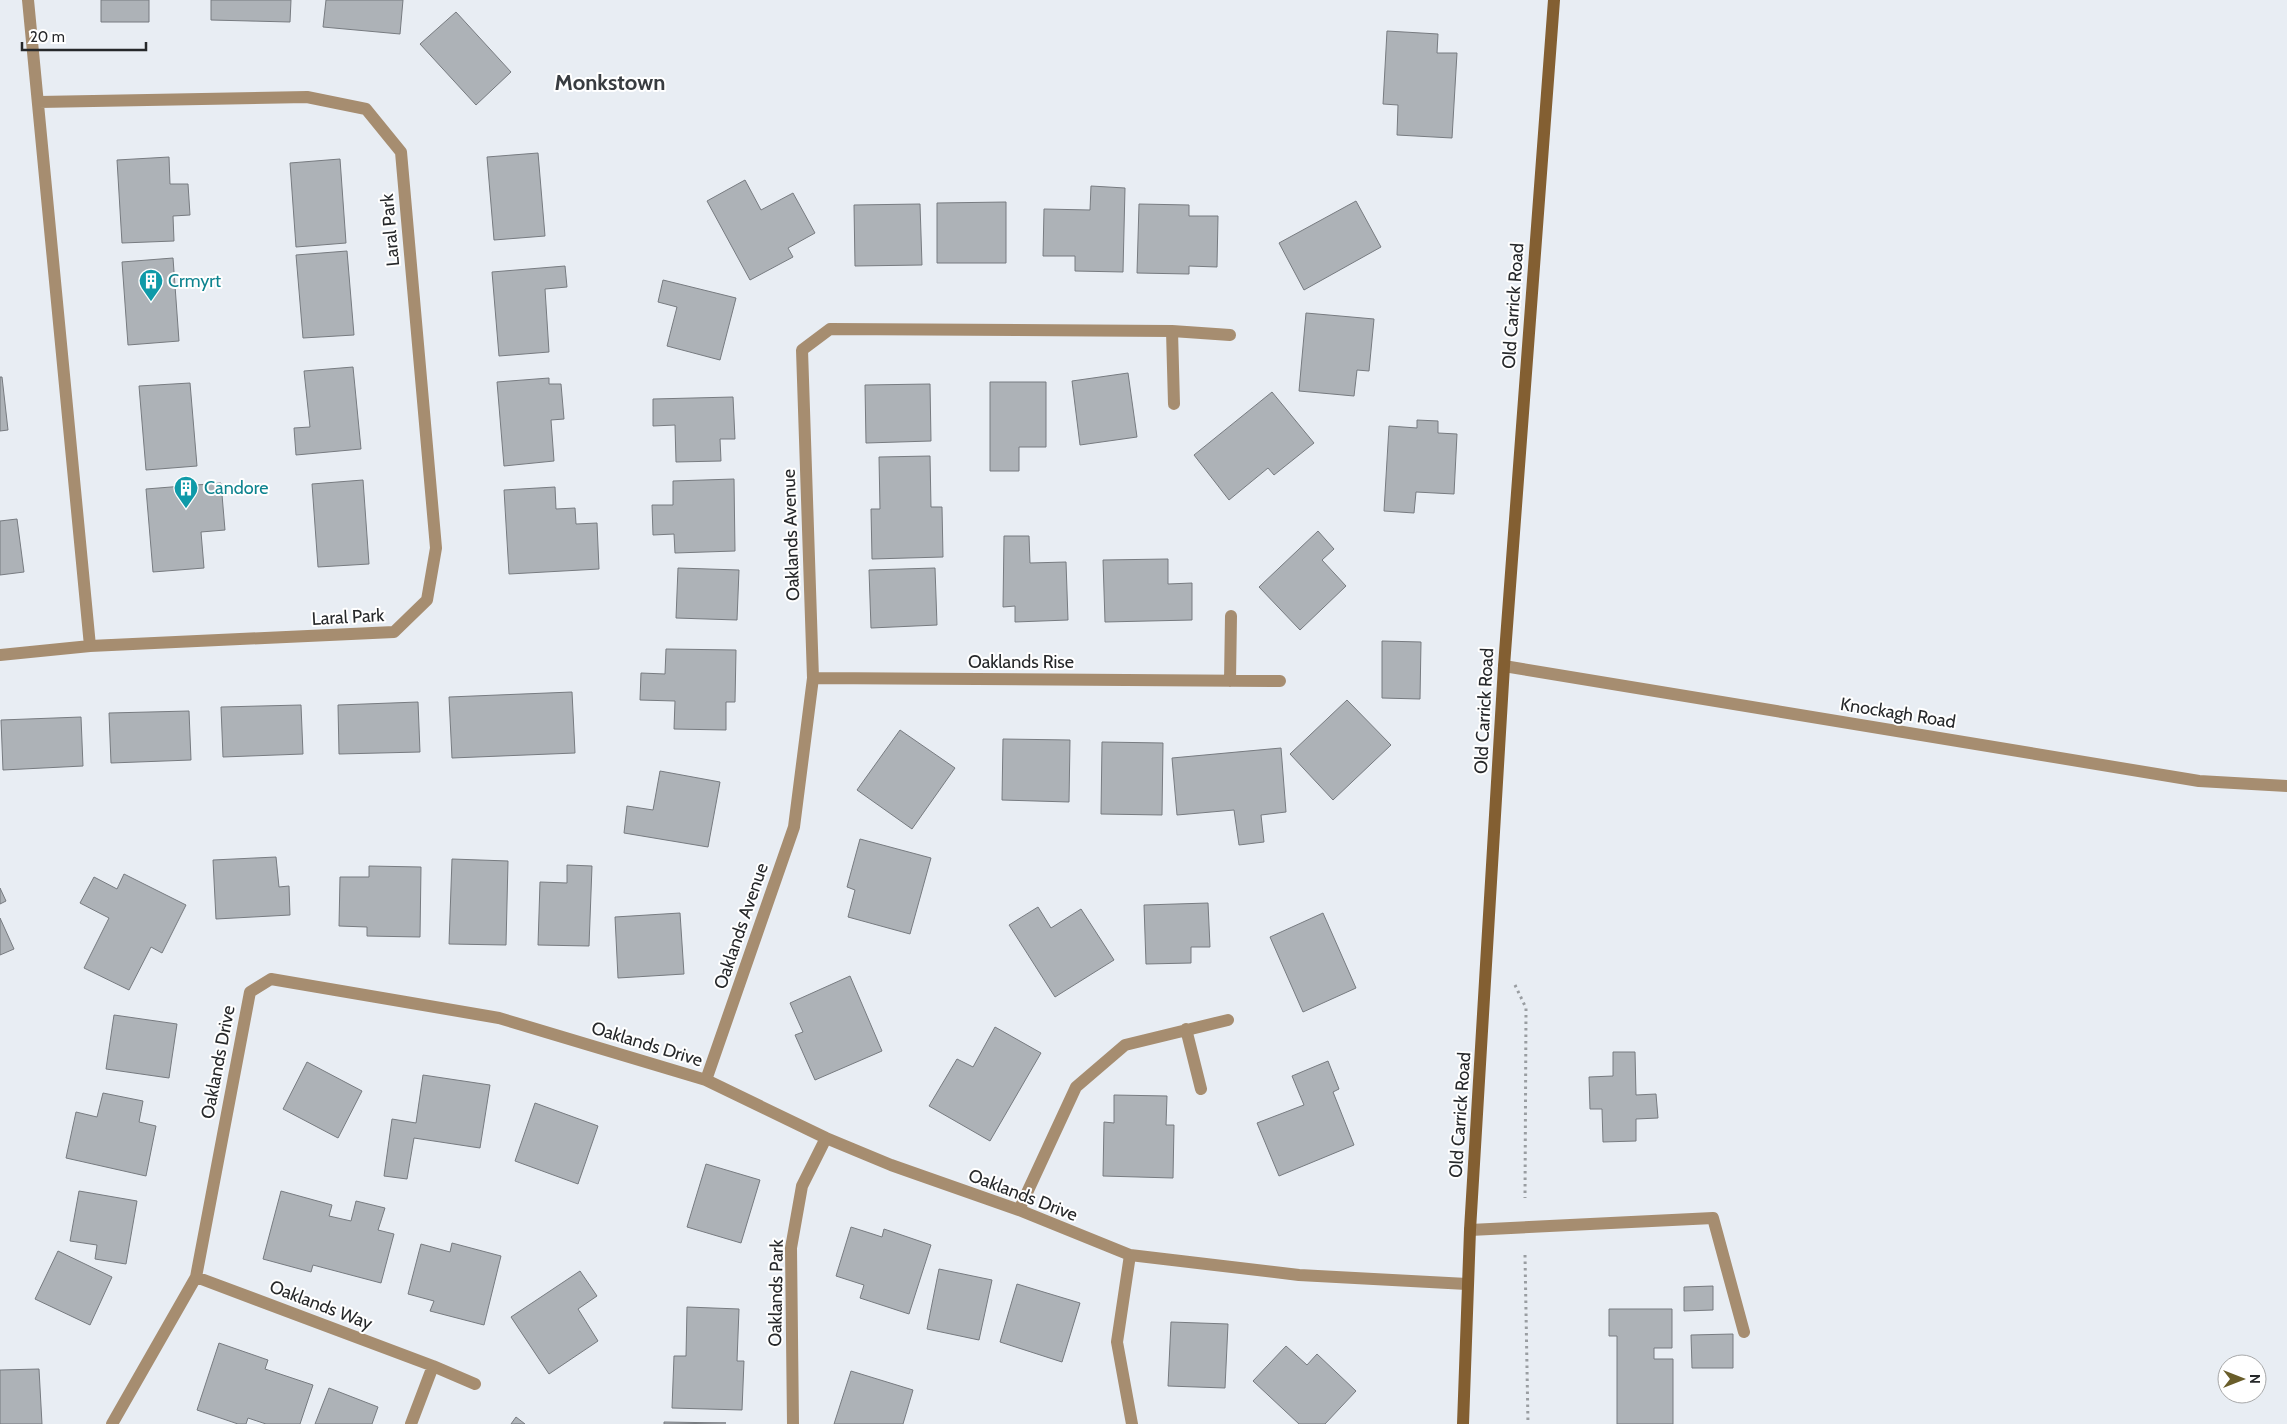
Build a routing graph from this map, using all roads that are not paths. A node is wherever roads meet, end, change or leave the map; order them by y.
1 (28, 0) edge
2 (1554, 0) edge
3 (39, 102) junction
4 (1172, 330) junction
5 (1230, 335) dead end
6 (1174, 404) dead end
7 (1231, 616) dead end
8 (90, 646) junction
9 (0, 656) edge
10 (1504, 666) junction
11 (813, 678) junction
12 (1230, 681) junction
13 (1280, 681) dead end
14 (2287, 786) edge
15 (1228, 1020) dead end
16 (1186, 1030) junction
17 (706, 1080) junction
18 (1201, 1089) dead end
19 (826, 1138) junction
20 (1019, 1210) junction
21 (1470, 1230) junction
22 (1130, 1255) junction
23 (196, 1277) junction
24 (1467, 1284) junction
25 (1744, 1332) dead end
26 (433, 1366) junction
27 (475, 1384) dead end
28 (112, 1424) edge
29 (411, 1424) edge
30 (793, 1424) edge
31 (1132, 1424) edge
32 (1463, 1424) edge

1 - 3 street
2 - 10 main road, Old Carrick Road
3 - 8 street
3 - 8 street, Laral Park
4 - 5 street, Oaklands Avenue
4 - 6 street
4 - 11 street, Oaklands Avenue
7 - 12 street
8 - 9 street, Laral Park
10 - 14 street, Knockagh Road
10 - 21 main road, Old Carrick Road
11 - 12 street, Oaklands Rise
11 - 17 street, Oaklands Avenue
12 - 13 street, Oaklands Rise
15 - 16 street
16 - 18 street
16 - 20 street
17 - 19 street, Oaklands Drive
17 - 23 street, Oaklands Drive
19 - 20 street, Oaklands Drive
19 - 30 street, Oaklands Park
20 - 22 street, Oaklands Drive
21 - 24 main road, Old Carrick Road
21 - 25 street
22 - 24 street, Oaklands Drive
22 - 31 street
23 - 26 street, Oaklands Way
23 - 28 street, Oaklands Drive
24 - 32 main road, Old Carrick Road
26 - 27 street, Oaklands Way
26 - 29 street

